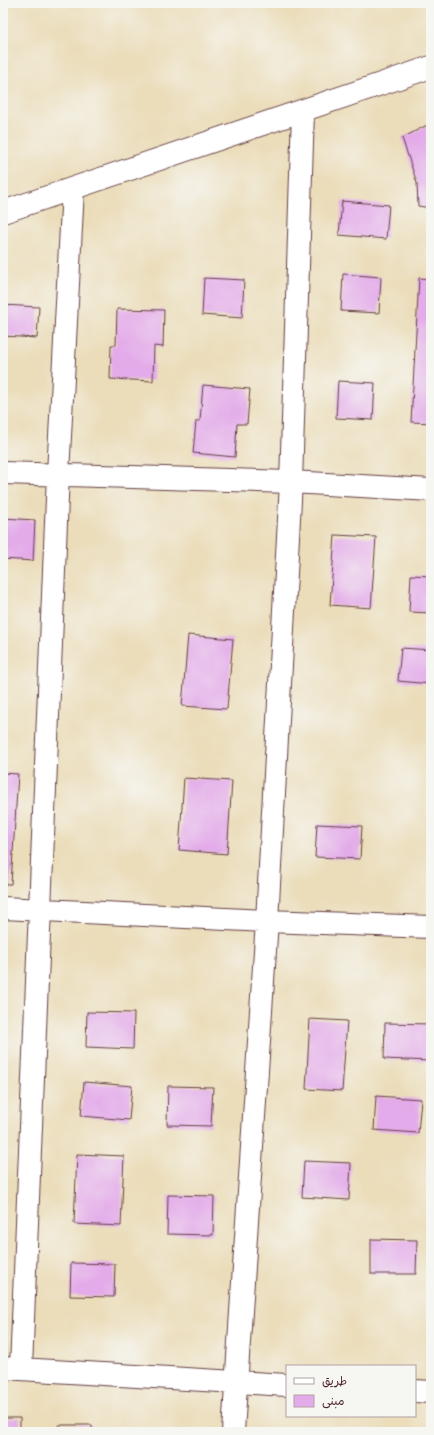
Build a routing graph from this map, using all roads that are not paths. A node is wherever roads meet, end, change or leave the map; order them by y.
1 (431, 67) edge
2 (303, 112) junction
3 (72, 189) junction
4 (3, 212) edge
5 (3, 473) edge
6 (58, 474) junction
7 (291, 482) junction
8 (431, 490) edge
9 (3, 908) edge
10 (41, 909) junction
11 (267, 921) junction
12 (431, 928) edge
13 (12, 1368) edge
14 (236, 1382) junction
15 (286, 1385) edge
16 (416, 1392) edge
17 (431, 1392) edge
18 (233, 1432) edge

1 - 2 street
2 - 3 street
2 - 7 street
3 - 4 street
3 - 6 street
5 - 6 street
6 - 7 street
6 - 10 street
7 - 8 street
7 - 11 street
9 - 10 street
10 - 11 street
10 - 13 street
11 - 12 street
11 - 14 street
13 - 14 street
14 - 15 street
14 - 18 street
16 - 17 street

